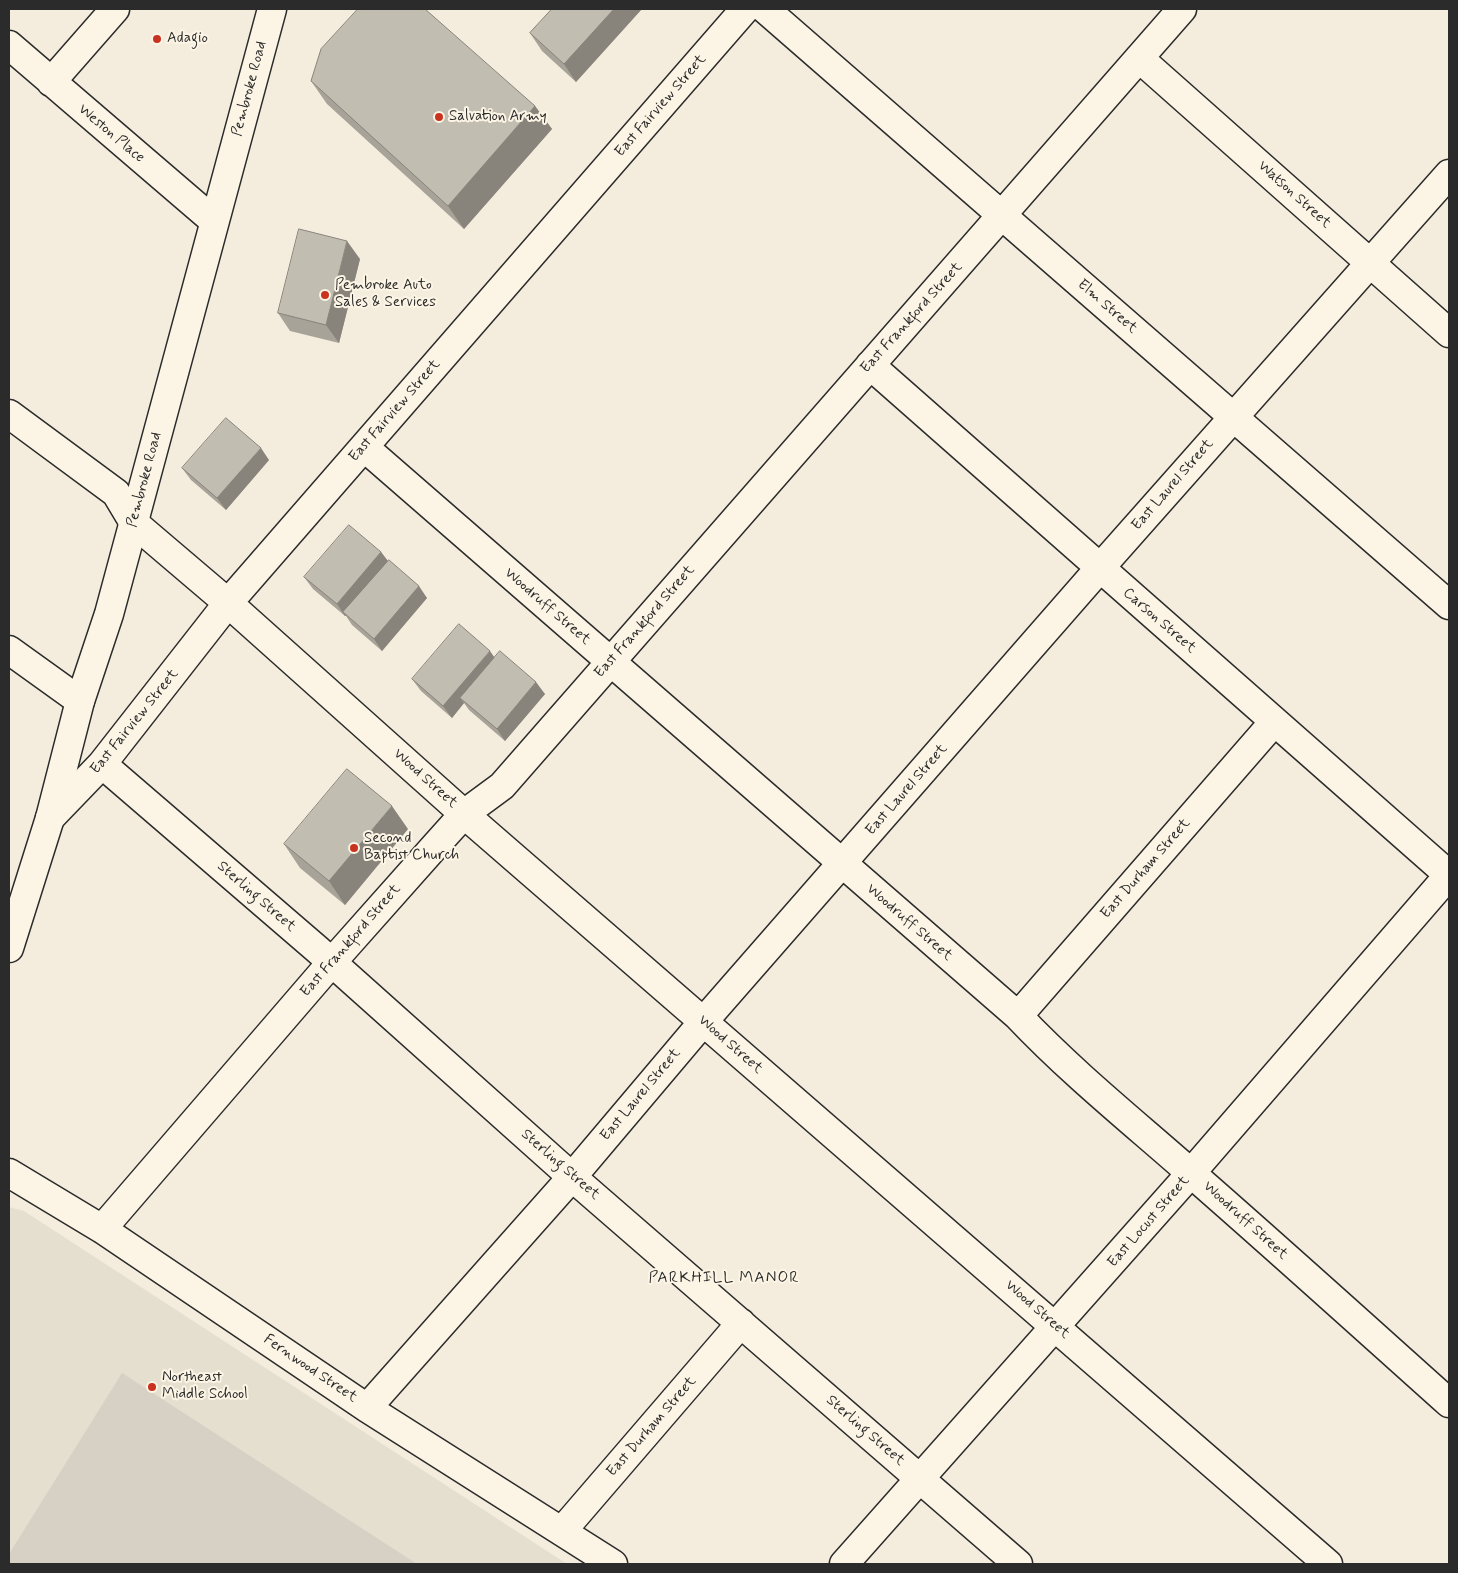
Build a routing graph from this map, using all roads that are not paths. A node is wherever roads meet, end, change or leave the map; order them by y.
1 (115, 9) edge
2 (271, 9) edge
3 (745, 9) edge
4 (765, 9) edge
5 (1182, 9) edge
6 (9, 45) edge
7 (1139, 58) junction
8 (51, 82) junction
9 (1449, 174) edge
10 (1002, 216) junction
11 (214, 220) junction
12 (1371, 264) junction
13 (1449, 333) edge
14 (870, 365) junction
15 (9, 414) edge
16 (1234, 416) junction
17 (364, 447) junction
18 (134, 523) junction
19 (1099, 569) junction
20 (228, 603) junction
21 (1449, 605) edge
22 (9, 650) edge
23 (610, 663) junction
24 (80, 701) junction
25 (1274, 722) junction
26 (102, 764) junction
27 (464, 814) junction
28 (50, 818) junction
29 (841, 865) junction
30 (1449, 875) edge
31 (9, 948) edge
32 (332, 962) junction
33 (1018, 1016) junction
34 (703, 1022) junction
35 (9, 1172) edge
36 (1191, 1173) junction
37 (572, 1177) junction
38 (102, 1229) junction
39 (741, 1323) junction
40 (1056, 1326) junction
41 (1449, 1403) edge
42 (367, 1408) junction
43 (919, 1478) junction
44 (562, 1531) junction
45 (613, 1564) edge
46 (844, 1564) edge
47 (1018, 1564) edge
48 (1328, 1564) edge

1 - 8 street
2 - 11 street, Pembroke Road
3 - 17 street, East Fairview Street
4 - 10 street, Elm Street
5 - 7 street, East Frankford Street
6 - 8 street, Weston Place
7 - 10 street, East Frankford Street
7 - 12 street, Watson Street
8 - 11 street, Weston Place
9 - 12 street, East Laurel Street
10 - 14 street, East Frankford Street
10 - 16 street, Elm Street
11 - 18 street, Pembroke Road
12 - 13 street, Watson Street
12 - 16 street, East Laurel Street
14 - 19 street, Carson Street
14 - 23 street, East Frankford Street
15 - 18 street
16 - 19 street, East Laurel Street
16 - 21 street, Elm Street
17 - 20 street, East Fairview Street
17 - 23 street, Woodruff Street
18 - 20 street, Wood Street
18 - 24 street, Pembroke Road
19 - 25 street, Carson Street
19 - 29 street, East Laurel Street
20 - 26 street, East Fairview Street
20 - 27 street, Wood Street
22 - 24 street
23 - 27 street, East Frankford Street
23 - 29 street, Woodruff Street
24 - 28 street, Pembroke Road
25 - 30 street, Carson Street
25 - 33 street, East Durham Street
26 - 28 street, East Fairview Street
26 - 32 street, Sterling Street
27 - 32 street, East Frankford Street
27 - 34 street, Wood Street
28 - 31 street, Pembroke Road
29 - 33 street, Woodruff Street
29 - 34 street, East Laurel Street
30 - 36 street, East Locust Street
32 - 37 street, Sterling Street
32 - 38 street, East Frankford Street
33 - 36 street, Woodruff Street
34 - 37 street, East Laurel Street
34 - 40 street, Wood Street
35 - 38 street, Fernwood Street
36 - 40 street, East Locust Street
36 - 41 street, Woodruff Street
37 - 39 street, Sterling Street
37 - 42 street, East Laurel Street
38 - 42 street, Fernwood Street
39 - 43 street, Sterling Street
39 - 44 street, East Durham Street
40 - 43 street, East Locust Street
40 - 48 street, Wood Street
42 - 44 street, Fernwood Street
43 - 46 street, East Locust Street
43 - 47 street, Sterling Street
44 - 45 street, Fernwood Street

